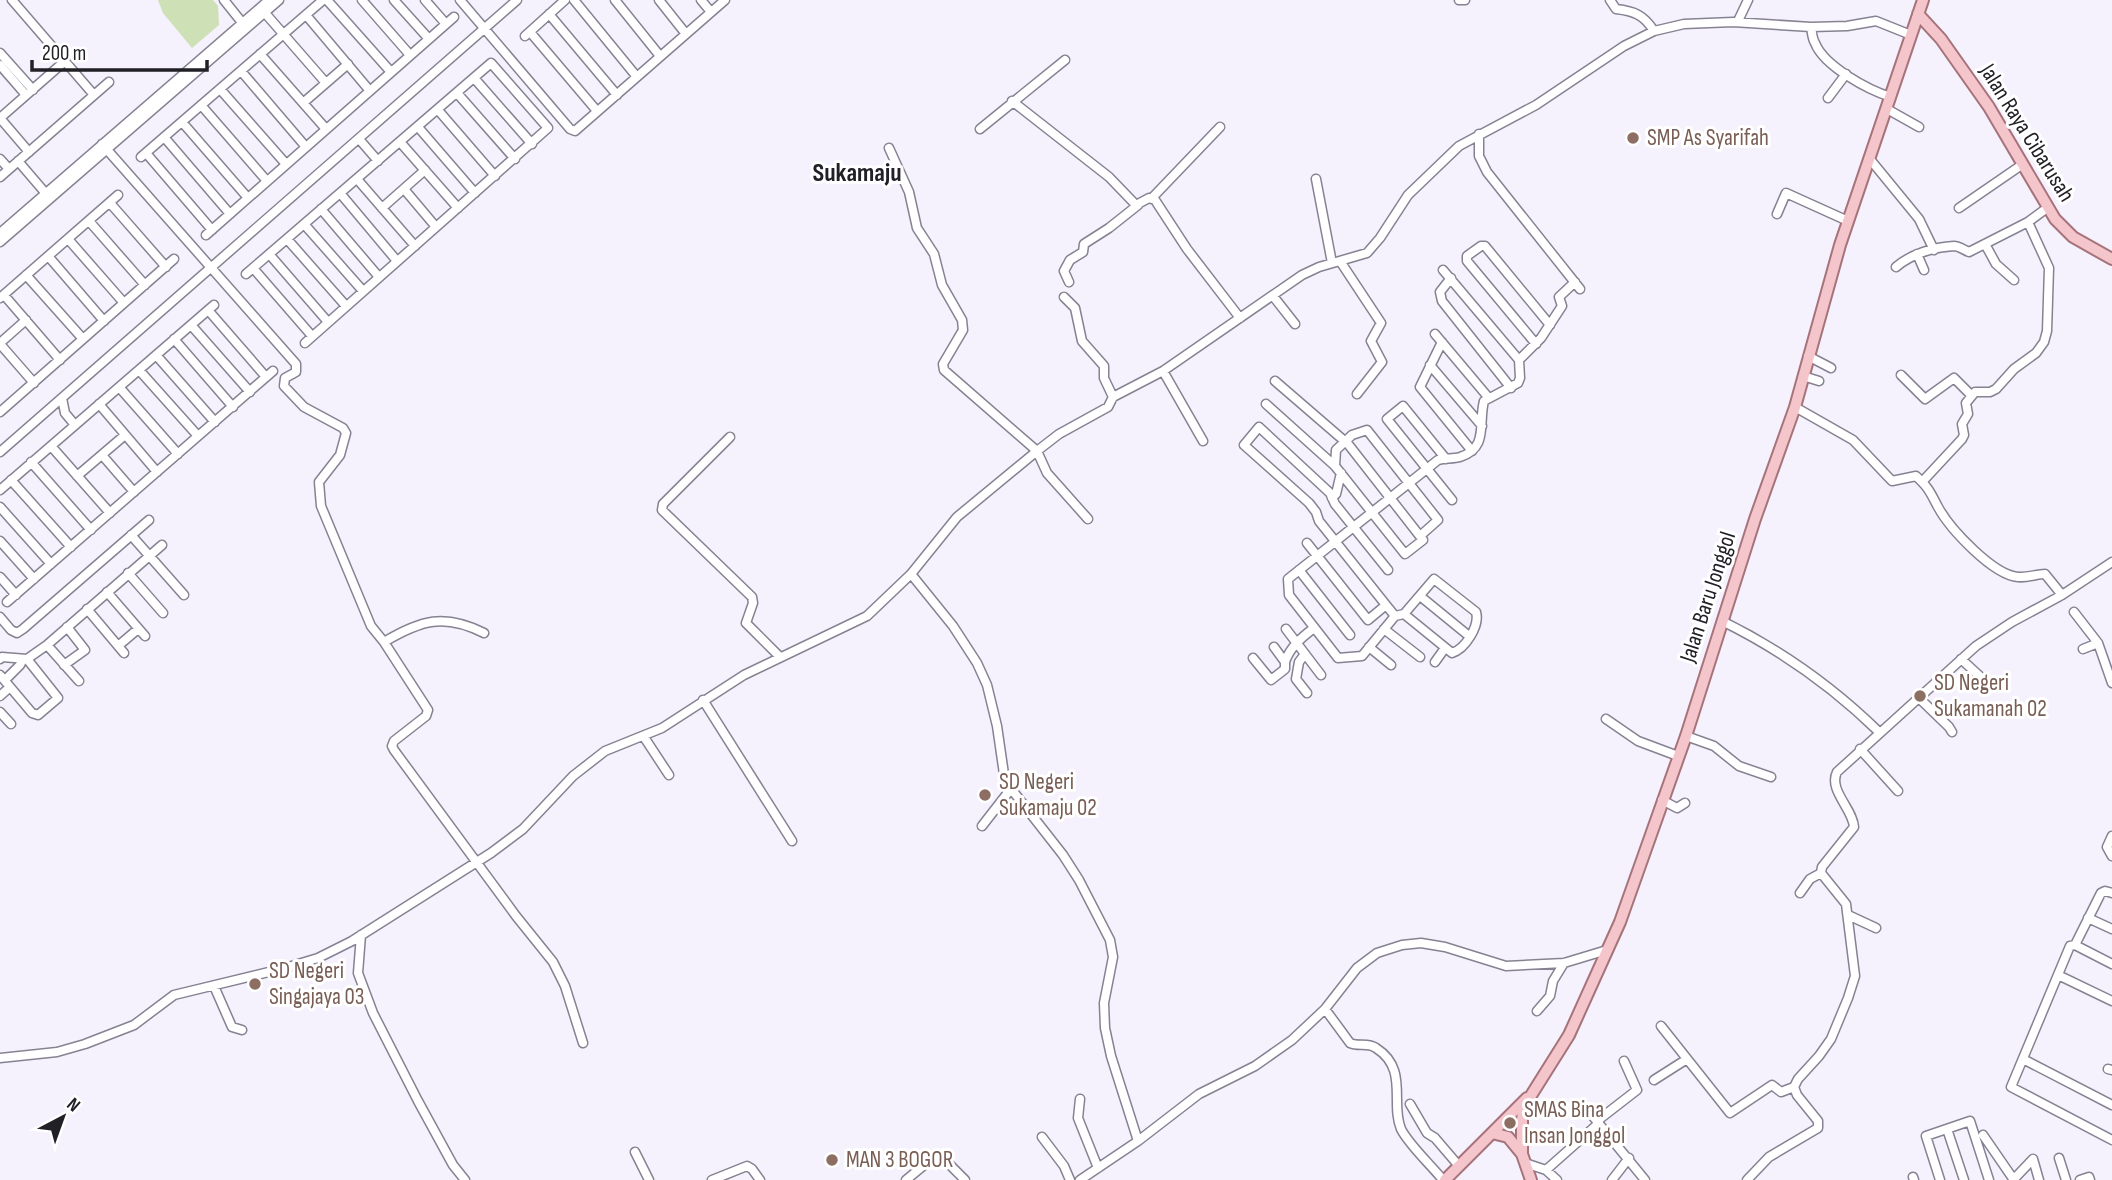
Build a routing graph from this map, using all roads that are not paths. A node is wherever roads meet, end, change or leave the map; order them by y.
1 (12, 0) edge
2 (224, 0) edge
3 (269, 0) edge
4 (279, 0) edge
5 (325, 0) edge
6 (362, 0) edge
7 (394, 0) edge
8 (425, 0) edge
9 (460, 0) edge
10 (517, 0) edge
11 (565, 0) edge
12 (574, 0) edge
13 (615, 0) edge
14 (659, 0) edge
15 (701, 0) edge
16 (724, 0) edge
17 (1459, 0) edge
18 (1465, 0) edge
19 (1610, 0) edge
20 (1748, 0) edge
21 (1923, 0) edge
22 (711, 12) junction
23 (265, 13) junction
24 (550, 13) junction
25 (1918, 14) junction
26 (306, 15) junction
27 (454, 17) dead end
28 (1738, 22) junction
29 (446, 24) junction
30 (244, 26) junction
31 (1811, 27) junction
32 (484, 29) junction
33 (1654, 31) junction
34 (284, 34) junction
35 (686, 34) junction
36 (1911, 35) junction
37 (429, 39) junction
38 (0, 53) edge
39 (260, 54) junction
40 (410, 55) junction
41 (660, 56) junction
42 (1065, 60) dead end
43 (65, 61) junction
44 (348, 64) junction
45 (0, 65) edge
46 (241, 71) junction
47 (391, 72) junction
48 (1846, 74) junction
49 (637, 77) junction
50 (474, 78) junction
51 (109, 82) dead end
52 (326, 82) junction
53 (220, 89) junction
54 (370, 91) junction
55 (29, 92) junction
56 (457, 93) junction
57 (94, 95) junction
58 (617, 95) junction
59 (1891, 97) junction
60 (1828, 98) dead end
61 (1012, 101) junction
62 (303, 103) junction
63 (201, 105) junction
64 (1886, 109) junction
65 (438, 110) junction
66 (597, 111) junction
67 (182, 122) junction
68 (418, 127) junction
69 (1220, 127) dead end
70 (1919, 127) dead end
71 (326, 129) junction
72 (981, 129) dead end
73 (1479, 134) junction
74 (164, 138) junction
75 (359, 139) junction
76 (400, 142) junction
77 (531, 144) junction
78 (104, 147) junction
79 (306, 147) junction
80 (889, 148) dead end
81 (29, 152) junction
82 (1869, 158) junction
83 (0, 159) edge
84 (514, 159) junction
85 (378, 161) junction
86 (18, 162) junction
87 (286, 164) junction
88 (2023, 164) junction
89 (9, 169) junction
90 (425, 170) junction
91 (495, 176) junction
92 (0, 177) edge
93 (357, 178) junction
94 (1316, 179) dead end
95 (267, 181) junction
96 (404, 189) junction
97 (340, 193) junction
98 (475, 193) junction
99 (118, 195) dead end
100 (48, 196) junction
101 (248, 198) junction
102 (1152, 198) junction
103 (110, 203) junction
104 (1138, 205) junction
105 (382, 208) junction
106 (458, 208) junction
107 (1959, 208) dead end
108 (2047, 208) junction
109 (321, 209) junction
110 (230, 214) junction
111 (1777, 215) dead end
112 (89, 221) junction
113 (1848, 221) junction
114 (2028, 222) junction
115 (304, 224) junction
116 (436, 227) junction
117 (0, 233) edge
118 (68, 239) junction
119 (287, 239) junction
120 (0, 242) edge
121 (1985, 244) junction
122 (415, 246) junction
123 (1934, 250) junction
124 (269, 254) junction
125 (1917, 254) junction
126 (48, 256) junction
127 (174, 259) dead end
128 (2112, 259) edge
129 (397, 261) junction
130 (1336, 262) junction
131 (166, 267) junction
132 (1896, 267) dead end
133 (211, 268) junction
134 (1443, 270) dead end
135 (1924, 270) dead end
136 (26, 275) junction
137 (379, 277) junction
138 (1451, 278) junction
139 (2014, 280) dead end
140 (1069, 282) dead end
141 (145, 285) junction
142 (363, 292) junction
143 (2, 296) edge
144 (1273, 296) junction
145 (1064, 298) dead end
146 (124, 303) junction
147 (346, 306) junction
148 (1240, 318) junction
149 (26, 320) junction
150 (104, 321) junction
151 (328, 322) junction
152 (1294, 324) dead end
153 (1549, 324) junction
154 (191, 325) junction
155 (1435, 334) dead end
156 (312, 336) junction
157 (174, 339) junction
158 (83, 340) junction
159 (304, 342) dead end
160 (1442, 342) junction
161 (0, 343) edge
162 (1536, 344) junction
163 (156, 355) junction
164 (1808, 356) junction
165 (60, 360) junction
166 (1519, 360) junction
167 (1430, 365) junction
168 (1831, 368) dead end
169 (139, 370) junction
170 (1163, 371) junction
171 (1901, 375) dead end
172 (1803, 376) junction
173 (1275, 381) dead end
174 (1819, 381) dead end
175 (34, 383) junction
176 (119, 387) junction
177 (1511, 388) junction
178 (250, 392) junction
179 (1357, 394) dead end
180 (1971, 395) junction
181 (0, 397) edge
182 (1113, 397) junction
183 (1488, 397) junction
184 (62, 398) junction
185 (99, 404) junction
186 (1266, 404) dead end
187 (8, 406) junction
188 (233, 407) junction
189 (1795, 407) junction
190 (49, 409) junction
191 (0, 412) edge
192 (65, 413) junction
193 (215, 422) junction
194 (75, 425) junction
195 (1482, 426) junction
196 (125, 435) junction
197 (198, 436) junction
198 (730, 438) dead end
199 (1203, 441) dead end
200 (1344, 442) junction
201 (51, 446) junction
202 (1037, 451) junction
203 (1472, 451) junction
204 (0, 452) edge
205 (178, 454) junction
206 (102, 455) junction
207 (1446, 458) junction
208 (32, 463) junction
209 (1338, 469) junction
210 (1426, 469) junction
211 (158, 472) junction
212 (77, 476) junction
213 (11, 480) junction
214 (1922, 482) junction
215 (1408, 483) junction
216 (0, 490) edge
217 (134, 492) junction
218 (1332, 498) junction
219 (1390, 498) junction
220 (1452, 500) dead end
221 (0, 507) edge
222 (1372, 512) junction
223 (110, 513) junction
224 (1088, 519) dead end
225 (149, 520) dead end
226 (1354, 526) junction
227 (91, 530) junction
228 (131, 535) junction
229 (1420, 536) junction
230 (0, 541) edge
231 (1335, 541) junction
232 (1307, 543) dead end
233 (162, 545) dead end
234 (71, 547) junction
235 (148, 555) junction
236 (1317, 555) junction
237 (2112, 562) edge
238 (51, 564) junction
239 (1299, 570) junction
240 (1388, 570) dead end
241 (128, 573) junction
242 (911, 574) junction
243 (0, 577) edge
244 (34, 579) junction
245 (107, 592) junction
246 (16, 595) junction
247 (184, 595) dead end
248 (2062, 595) junction
249 (1420, 596) junction
250 (8, 602) dead end
251 (1386, 605) junction
252 (87, 609) junction
253 (2074, 611) dead end
254 (163, 613) dead end
255 (1400, 615) junction
256 (0, 617) edge
257 (1722, 621) junction
258 (67, 627) junction
259 (1314, 628) junction
260 (138, 629) junction
261 (1286, 629) dead end
262 (1384, 629) junction
263 (484, 633) dead end
264 (1350, 635) dead end
265 (145, 636) dead end
266 (1469, 636) junction
267 (384, 642) junction
268 (1296, 643) junction
269 (2098, 643) junction
270 (47, 645) junction
271 (1274, 647) dead end
272 (1369, 648) junction
273 (1445, 648) junction
274 (2082, 649) dead end
275 (1305, 654) junction
276 (1, 657) edge
277 (780, 657) junction
278 (1420, 657) dead end
279 (1253, 658) dead end
280 (25, 659) junction
281 (1961, 659) junction
282 (1285, 662) junction
283 (1434, 663) dead end
284 (64, 664) junction
285 (1391, 665) dead end
286 (1321, 675) dead end
287 (5, 681) edge
288 (79, 681) dead end
289 (1985, 681) dead end
290 (2112, 683) edge
291 (1307, 693) dead end
292 (0, 696) edge
293 (1919, 698) junction
294 (704, 700) junction
295 (0, 712) edge
296 (1606, 719) dead end
297 (11, 724) dead end
298 (1879, 732) junction
299 (1952, 732) dead end
300 (1686, 736) junction
301 (644, 737) junction
302 (1860, 749) junction
303 (1678, 756) junction
304 (669, 775) dead end
305 (1771, 777) dead end
306 (1010, 790) junction
307 (1898, 791) dead end
308 (1662, 800) junction
309 (1685, 803) dead end
310 (982, 826) dead end
311 (2112, 836) edge
312 (792, 841) dead end
313 (2112, 856) edge
314 (477, 863) junction
315 (1821, 873) junction
316 (1800, 893) dead end
317 (2112, 893) edge
318 (1848, 915) junction
319 (2088, 918) junction
320 (1876, 928) dead end
321 (2112, 929) edge
322 (361, 935) junction
323 (2075, 945) junction
324 (1607, 950) junction
325 (1564, 964) junction
326 (2112, 964) edge
327 (2058, 975) junction
328 (214, 986) junction
329 (2112, 1001) edge
330 (1325, 1009) junction
331 (1537, 1011) dead end
332 (1661, 1026) dead end
333 (242, 1030) dead end
334 (583, 1043) dead end
335 (0, 1058) edge
336 (1687, 1059) junction
337 (2022, 1059) junction
338 (1624, 1061) dead end
339 (1654, 1080) dead end
340 (1794, 1087) junction
341 (1529, 1096) junction
342 (1080, 1099) dead end
343 (1410, 1104) dead end
344 (2112, 1105) edge
345 (1596, 1120) junction
346 (1947, 1129) junction
347 (1492, 1133) junction
348 (1983, 1135) dead end
349 (1042, 1137) dead end
350 (2112, 1140) edge
351 (1138, 1141) junction
352 (635, 1152) dead end
353 (1629, 1158) junction
354 (2059, 1158) dead end
355 (1523, 1159) junction
356 (1459, 1166) junction
357 (1098, 1168) junction
358 (1546, 1170) junction
359 (465, 1180) edge
360 (649, 1180) edge
361 (712, 1180) edge
362 (760, 1180) edge
363 (906, 1180) edge
364 (965, 1180) edge
365 (1070, 1180) edge
366 (1080, 1180) edge
367 (1444, 1180) edge
368 (1531, 1180) edge
369 (1557, 1180) edge
370 (1612, 1180) edge
371 (1645, 1180) edge
372 (1747, 1180) edge
373 (1940, 1180) edge
374 (1964, 1180) edge
375 (1989, 1180) edge
376 (2014, 1180) edge
377 (2039, 1180) edge
378 (2066, 1180) edge
379 (2080, 1180) edge
380 (2090, 1180) edge

1 - 43 street
2 - 30 street
3 - 30 street
4 - 23 street
5 - 26 street
5 - 47 street
6 - 40 street
7 - 37 street
8 - 29 street
9 - 32 street
10 - 32 street
11 - 24 street
12 - 49 street
13 - 41 street
14 - 35 street
15 - 22 street
16 - 22 street
17 - 18 street
19 - 33 street
20 - 28 street
21 - 25 main road, Jalan Baru Jonggol
22 - 35 street
23 - 30 street
23 - 34 street
24 - 58 street
24 - 66 street
25 - 36 main road, Jalan Baru Jonggol
25 - 88 main road, Jalan Raya Cibarusah
26 - 34 street
26 - 44 street
27 - 29 street
28 - 31 street
28 - 33 street
29 - 37 street
30 - 78 street
31 - 36 street
31 - 48 street
32 - 66 street
32 - 75 street
33 - 73 street
34 - 39 street
34 - 52 street
35 - 41 street
36 - 59 main road, Jalan Baru Jonggol
37 - 40 street
38 - 55 street
39 - 46 street
39 - 62 street
40 - 47 street
41 - 49 street
42 - 61 street
43 - 55 street
43 - 57 street
44 - 52 street
44 - 54 street
45 - 55 street
46 - 53 street
46 - 79 street
47 - 54 street
48 - 59 street
48 - 60 street
49 - 58 street
50 - 56 street
50 - 77 street
50 - 77 street
51 - 57 street
52 - 62 street
53 - 63 street
53 - 87 street
54 - 71 street
55 - 81 street
56 - 65 street
56 - 84 street
57 - 81 street
58 - 66 street
59 - 64 main road, Jalan Baru Jonggol
61 - 72 street
61 - 104 street
62 - 71 street
63 - 67 street
63 - 95 street
64 - 70 street
64 - 82 main road, Jalan Baru Jonggol
65 - 68 street
65 - 91 street
67 - 74 street
67 - 101 street
68 - 76 street
68 - 98 street
69 - 102 street
71 - 79 street
73 - 130 street
73 - 153 street
74 - 110 street
74 - 110 street
75 - 85 street
75 - 133 street
76 - 85 street
76 - 90 street
77 - 84 street
78 - 100 street
78 - 133 street
79 - 87 street
80 - 202 street
81 - 86 street
82 - 113 main road, Jalan Baru Jonggol
82 - 123 street
83 - 89 street
84 - 91 street
85 - 93 street
86 - 89 street
86 - 100 street
87 - 95 street
88 - 107 street
88 - 108 main road, Jalan Raya Cibarusah
89 - 92 street
90 - 96 street
90 - 106 street
91 - 98 street
93 - 97 street
93 - 105 street
94 - 130 street
95 - 101 street
96 - 105 street
96 - 116 street
97 - 109 street
97 - 129 street
98 - 106 street
99 - 103 street
100 - 117 street
100 - 120 street
101 - 110 street
102 - 104 street
102 - 148 street
103 - 112 street
103 - 131 street
104 - 140 street
105 - 122 street
106 - 116 street
108 - 114 street
108 - 128 main road, Jalan Raya Cibarusah
109 - 115 street
109 - 137 street
111 - 113 street
112 - 118 street
112 - 141 street
113 - 164 main road, Jalan Baru Jonggol
114 - 121 street
114 - 180 street
115 - 119 street
115 - 142 street
116 - 122 street
118 - 126 street
118 - 146 street
119 - 124 street
119 - 147 street
121 - 123 street
121 - 139 street
122 - 129 street
123 - 125 street
124 - 151 street
124 - 156 street
125 - 132 street
125 - 135 street
126 - 136 street
126 - 150 street
127 - 131 street
129 - 137 street
130 - 144 street
130 - 179 street
131 - 141 street
133 - 184 street
133 - 267 street
134 - 138 street
136 - 143 street
136 - 158 street
137 - 142 street
138 - 166 street
138 - 177 street
141 - 146 street
142 - 147 street
143 - 149 street
144 - 148 street
144 - 152 street
145 - 182 street
146 - 150 street
147 - 151 street
148 - 170 street
149 - 161 street
149 - 165 street
150 - 158 street
151 - 156 street
153 - 162 street
153 - 162 street
154 - 157 street
154 - 178 street
154 - 178 street
155 - 160 street
156 - 159 street
157 - 163 street
157 - 188 street
158 - 165 street
160 - 167 street
160 - 183 street
161 - 175 street
162 - 166 street
163 - 169 street
163 - 193 street
164 - 168 street
164 - 172 main road, Jalan Baru Jonggol
165 - 175 street
166 - 177 street
167 - 195 street
167 - 203 street
169 - 176 street
169 - 197 street
170 - 182 street
170 - 199 street
171 - 180 street
172 - 174 street
172 - 189 main road, Jalan Baru Jonggol
173 - 200 street
175 - 187 street
176 - 185 street
176 - 205 street
177 - 183 street
178 - 188 street
180 - 214 street
181 - 187 street
182 - 202 street
183 - 195 street
184 - 190 street
184 - 192 street
185 - 194 street
185 - 196 street
186 - 209 street
187 - 191 street
188 - 193 street
189 - 214 street
189 - 257 main road, Jalan Baru Jonggol
190 - 192 street
190 - 204 street
192 - 194 street
193 - 197 street
194 - 201 street
195 - 203 street
196 - 206 street
196 - 211 street
197 - 205 street
198 - 277 street
200 - 209 street
200 - 215 street
200 - 219 street
201 - 208 street
201 - 212 street
202 - 224 street
202 - 242 street
203 - 207 street
205 - 211 street
206 - 212 street
206 - 217 street
207 - 210 street
207 - 210 street
208 - 213 street
208 - 227 street
209 - 218 street
209 - 222 street
210 - 215 street
210 - 220 street
211 - 217 street
212 - 223 street
213 - 216 street
213 - 234 street
214 - 248 street
215 - 219 street
215 - 229 street
217 - 223 street
218 - 226 street
218 - 231 street
219 - 222 street
219 - 229 street
221 - 238 street
222 - 226 street
222 - 229 street
223 - 227 street
225 - 228 street
226 - 231 street
226 - 240 street
227 - 234 street
228 - 235 street
228 - 256 street
230 - 244 street
231 - 236 street
231 - 251 street
232 - 236 street
233 - 235 street
234 - 238 street
235 - 241 street
235 - 247 street
236 - 239 street
236 - 251 street
237 - 248 street
238 - 244 street
239 - 259 street
239 - 264 street
241 - 245 street
241 - 254 street
242 - 277 street
242 - 306 street
243 - 246 street
244 - 246 street
245 - 252 street
245 - 260 street
246 - 250 street
248 - 281 street
249 - 255 street
249 - 266 street
249 - 266 street
251 - 255 street
252 - 258 street
252 - 260 street
253 - 269 street
255 - 262 street
255 - 273 street
257 - 298 street
257 - 300 main road, Jalan Baru Jonggol
258 - 270 street
258 - 284 street
259 - 268 street
259 - 272 street
260 - 265 street
261 - 268 street
262 - 272 street
262 - 278 street
263 - 267 street
266 - 273 street
267 - 314 street
268 - 275 street
268 - 282 street
269 - 274 street
269 - 290 street
270 - 280 street
270 - 284 street
271 - 282 street
272 - 285 street
273 - 283 street
275 - 286 street
275 - 291 street
276 - 280 street
277 - 294 street
279 - 282 street
280 - 287 street
280 - 287 street
281 - 289 street
281 - 293 street
284 - 288 street
287 - 292 street
293 - 298 street
293 - 299 street
294 - 301 street
294 - 312 street
295 - 297 street
296 - 303 street
298 - 302 street
300 - 303 main road, Jalan Baru Jonggol
300 - 305 street
301 - 304 street
301 - 314 street
302 - 307 street
302 - 315 street
303 - 308 main road, Jalan Baru Jonggol
306 - 310 street
306 - 351 street
308 - 309 street
308 - 324 main road, Jalan Baru Jonggol
311 - 313 street
314 - 322 street
314 - 334 street
315 - 316 street
315 - 318 street
317 - 319 street
318 - 320 street
318 - 340 street
319 - 321 street
319 - 323 street
322 - 328 street
322 - 359 street
323 - 326 street
323 - 327 street
324 - 325 street
324 - 341 main road, Jalan Baru Jonggol
325 - 330 street
325 - 331 street
327 - 329 street
327 - 337 street
328 - 333 street
328 - 335 street
330 - 351 street
330 - 367 street
332 - 336 street
336 - 339 street
336 - 340 street
337 - 344 street
337 - 350 street
338 - 345 street
340 - 372 street
341 - 347 main road
341 - 355 main road, Jalan Baru Jonggol
342 - 357 street
343 - 356 street
345 - 353 street
345 - 358 street
346 - 373 street
346 - 374 street
346 - 375 street
347 - 355 main road
347 - 356 main road
348 - 376 street
349 - 365 street
351 - 357 street
352 - 360 street
353 - 370 street
353 - 371 street
354 - 378 street
355 - 358 street
355 - 368 main road, Jalan Baru Jonggol
356 - 367 main road
357 - 366 street
358 - 369 street
361 - 362 street
363 - 364 street
376 - 377 street
379 - 380 street

